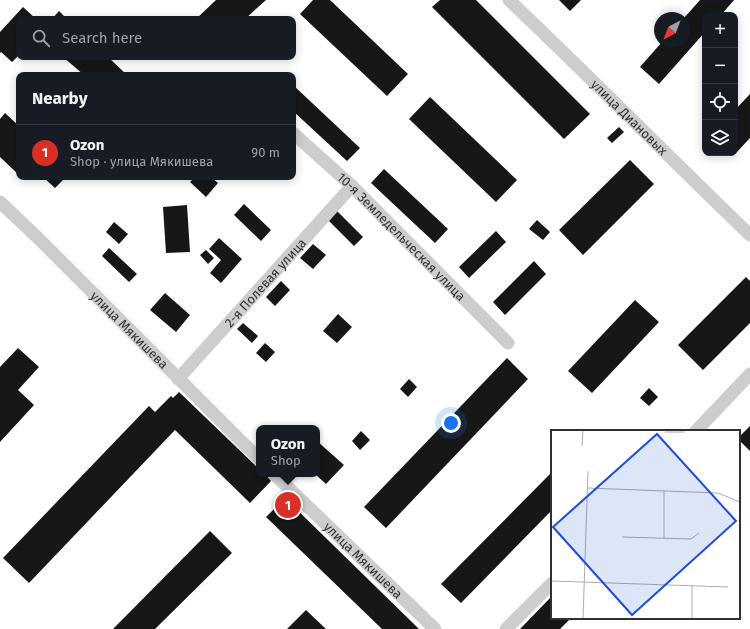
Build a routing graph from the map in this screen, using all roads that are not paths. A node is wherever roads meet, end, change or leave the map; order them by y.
1 (509, 0) edge
2 (296, 136) edge
3 (352, 186) junction
4 (0, 202) edge
5 (750, 235) edge
6 (508, 343) dead end
7 (750, 374) edge
8 (178, 379) junction
9 (697, 430) edge
10 (256, 456) edge
11 (277, 477) edge
12 (551, 584) edge
13 (435, 629) edge
14 (506, 629) edge

1 - 5 street, улица Диановых
2 - 3 street, 10-я Земледельческая улица
3 - 6 street, 10-я Земледельческая улица
3 - 8 street, 2-я Полевая улица
4 - 8 street, улица Мякишева
7 - 9 street
8 - 10 street, улица Мякишева
11 - 13 street, улица Мякишева
12 - 14 street

